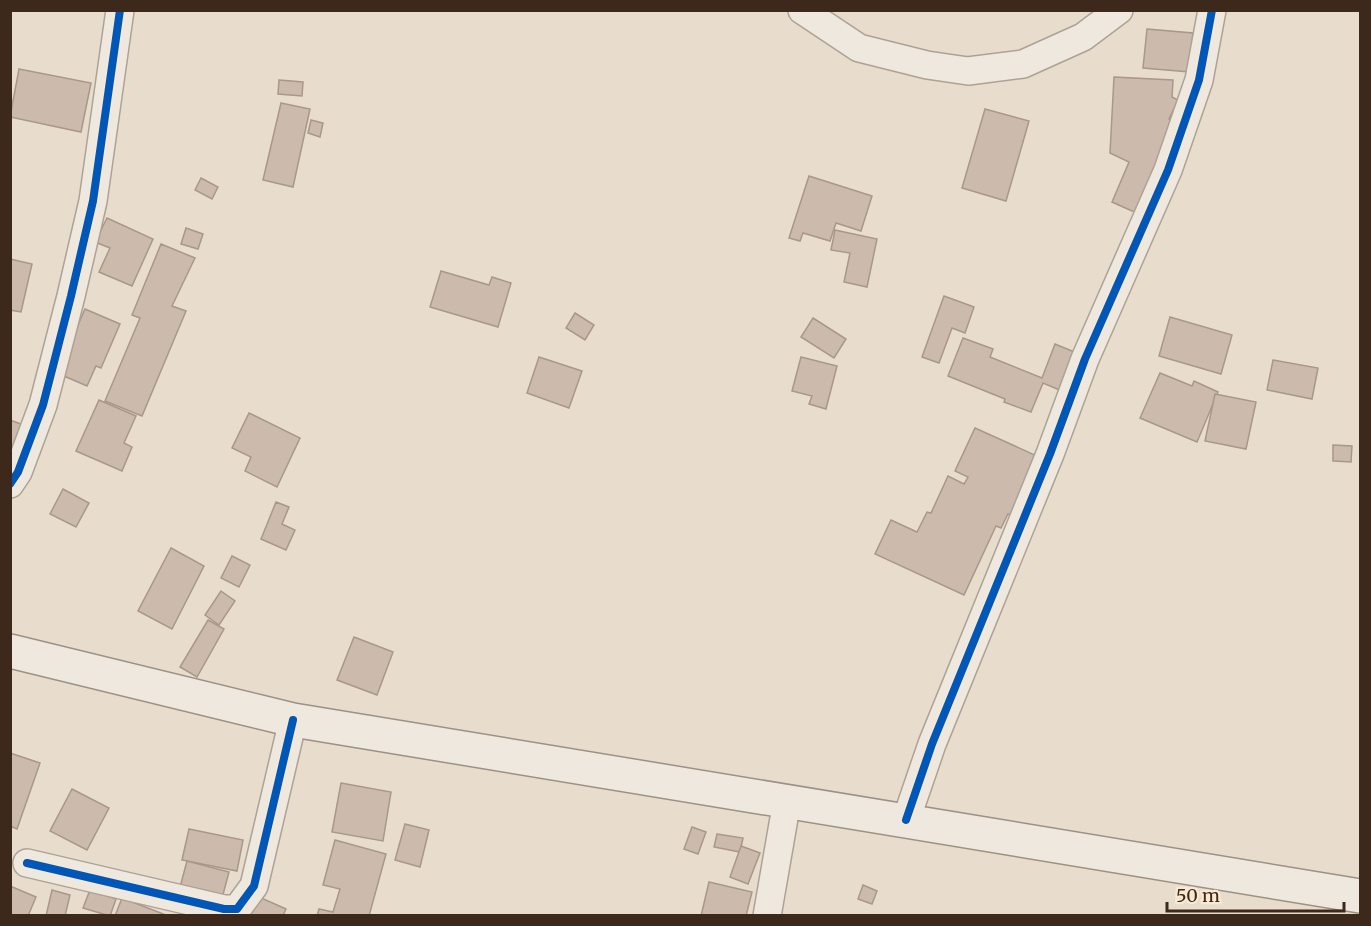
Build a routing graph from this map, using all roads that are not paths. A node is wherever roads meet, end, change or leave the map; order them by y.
1 (120, 10) edge
2 (802, 10) edge
3 (1119, 10) edge
4 (1212, 10) edge
5 (10, 484) edge
6 (10, 651) edge
7 (293, 720) junction
8 (787, 801) junction
9 (906, 820) junction
10 (27, 863) dead end
11 (1360, 896) edge
12 (767, 915) edge

1 - 5 street
2 - 3 street
4 - 9 street
6 - 7 main road
7 - 8 main road
7 - 10 street
8 - 9 main road
8 - 12 street
9 - 11 main road

